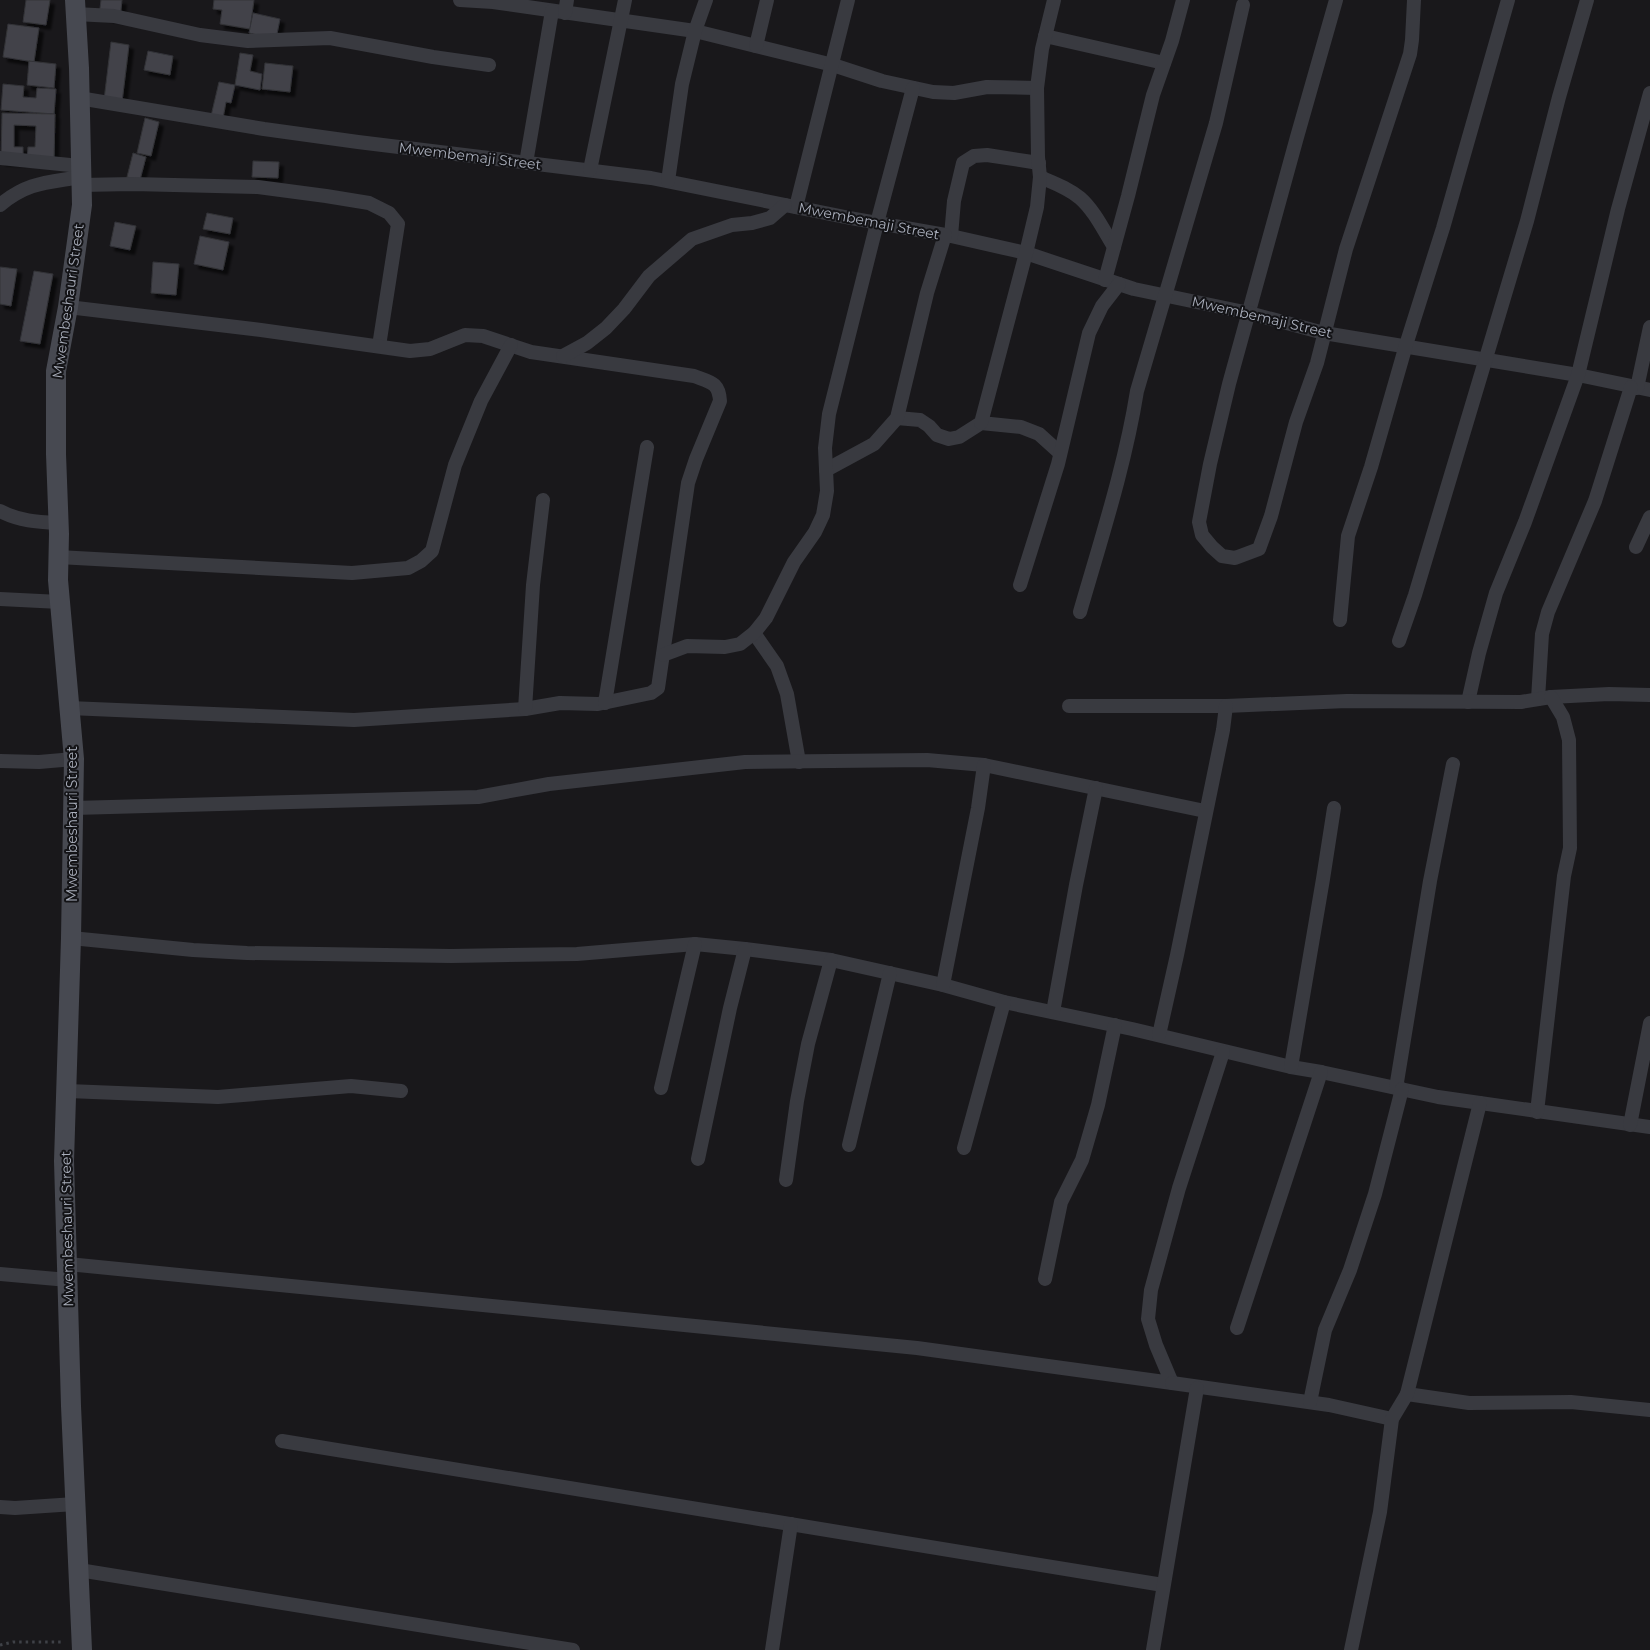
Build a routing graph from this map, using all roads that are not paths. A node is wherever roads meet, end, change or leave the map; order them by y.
1 (460, 0) edge
2 (625, 0) edge
3 (706, 0) edge
4 (767, 0) edge
5 (848, 0) edge
6 (1054, 0) edge
7 (1182, 0) edge
8 (1336, 0) edge
9 (1414, 0) edge
10 (1508, 0) edge
11 (1587, 0) edge
12 (506, 2) edge
13 (1243, 4) dead end
14 (75, 7) edge
15 (561, 8) edge
16 (622, 20) junction
17 (695, 31) junction
18 (1045, 36) junction
19 (756, 46) junction
20 (1164, 63) junction
21 (489, 65) dead end
22 (833, 65) junction
23 (913, 88) junction
24 (1037, 88) junction
25 (1650, 93) edge
26 (79, 98) junction
27 (0, 158) edge
28 (526, 163) junction
29 (1039, 163) junction
30 (590, 170) junction
31 (81, 176) junction
32 (1040, 177) junction
33 (668, 181) junction
34 (0, 206) edge
35 (791, 206) junction
36 (877, 223) junction
37 (948, 236) junction
38 (1114, 247) junction
39 (1026, 253) junction
40 (1105, 280) junction
41 (1119, 284) junction
42 (1164, 295) junction
43 (68, 307) junction
44 (1249, 313) junction
45 (1650, 327) edge
46 (1324, 333) junction
47 (510, 345) junction
48 (1406, 345) junction
49 (379, 346) junction
50 (563, 356) junction
51 (1486, 360) junction
52 (1578, 375) junction
53 (1639, 388) edge
54 (897, 418) junction
55 (981, 422) junction
56 (648, 447) dead end
57 (1060, 453) junction
58 (826, 470) junction
59 (543, 500) dead end
60 (0, 511) edge
61 (1650, 517) edge
62 (58, 523) junction
63 (1636, 546) dead end
64 (58, 557) junction
65 (1020, 585) dead end
66 (0, 599) edge
67 (60, 602) junction
68 (1080, 612) dead end
69 (1340, 620) dead end
70 (754, 633) junction
71 (1399, 641) dead end
72 (663, 655) junction
73 (1650, 695) edge
74 (1544, 698) junction
75 (1468, 702) junction
76 (605, 703) junction
77 (1069, 706) dead end
78 (1226, 706) junction
79 (70, 708) junction
80 (525, 708) junction
81 (74, 759) junction
82 (0, 761) edge
83 (799, 762) junction
84 (1453, 764) dead end
85 (984, 765) junction
86 (1096, 788) junction
87 (74, 808) junction
88 (1334, 808) dead end
89 (1205, 811) junction
90 (71, 938) junction
91 (695, 944) junction
92 (745, 949) junction
93 (831, 960) junction
94 (890, 974) junction
95 (943, 986) junction
96 (1004, 1002) junction
97 (1054, 1012) junction
98 (1650, 1023) edge
99 (1115, 1025) junction
100 (1159, 1035) junction
101 (1223, 1052) junction
102 (1291, 1067) junction
103 (1321, 1072) junction
104 (661, 1088) dead end
105 (1399, 1089) junction
106 (68, 1091) junction
107 (401, 1091) dead end
108 (1480, 1103) junction
109 (1537, 1112) junction
110 (1630, 1125) junction
111 (1650, 1127) edge
112 (849, 1145) dead end
113 (964, 1148) dead end
114 (698, 1159) dead end
115 (786, 1180) dead end
116 (68, 1272) junction
117 (0, 1274) edge
118 (1045, 1279) dead end
119 (1237, 1328) dead end
120 (1172, 1383) junction
121 (1197, 1388) junction
122 (1407, 1394) junction
123 (1310, 1402) junction
124 (1650, 1410) edge
125 (1392, 1420) junction
126 (282, 1441) dead end
127 (75, 1504) junction
128 (0, 1507) edge
129 (791, 1524) junction
130 (79, 1570) junction
131 (1163, 1585) junction
132 (82, 1646) edge
133 (573, 1650) edge
134 (772, 1650) edge
135 (1153, 1650) edge
136 (1351, 1650) edge

1 - 12 street
2 - 16 street
3 - 17 street
4 - 19 street
5 - 22 street
6 - 18 street
7 - 20 street
8 - 44 street
9 - 46 street
10 - 48 street
11 - 51 street
12 - 15 street
13 - 42 street
14 - 21 street
14 - 26 street, Mwembeshauri Street
15 - 16 street
15 - 28 street
16 - 17 street
16 - 30 street
17 - 19 street
17 - 33 street
18 - 20 street
18 - 24 street
19 - 22 street
20 - 38 street
22 - 23 street
22 - 35 street
23 - 24 street
23 - 36 street
24 - 29 street
25 - 52 street
26 - 28 street, Mwembemaji Street
26 - 31 street, Mwembeshauri Street
27 - 31 street
28 - 30 street, Mwembemaji Street
29 - 32 street
29 - 37 street
30 - 33 street, Mwembemaji Street
31 - 34 street
31 - 43 street, Mwembeshauri Street
31 - 49 street
32 - 38 street
32 - 39 street
33 - 35 street, Mwembemaji Street
35 - 36 street, Mwembemaji Street
35 - 50 street
36 - 37 street, Mwembemaji Street
36 - 58 street
37 - 39 street, Mwembemaji Street
37 - 54 street
38 - 40 street
39 - 40 street, Mwembemaji Street
39 - 55 street
40 - 41 street, Mwembemaji Street
41 - 42 street, Mwembemaji Street
41 - 57 street
42 - 44 street, Mwembemaji Street
42 - 68 street
43 - 49 street
43 - 62 street, Mwembeshauri Street
44 - 46 street, Mwembemaji Street
44 - 46 street
45 - 53 street
46 - 48 street, Mwembemaji Street
47 - 49 street
47 - 50 street
47 - 64 street
48 - 51 street, Mwembemaji Street
48 - 69 street
50 - 72 street
51 - 52 street, Mwembemaji Street
51 - 71 street
52 - 53 street, Mwembemaji Street
52 - 75 street
53 - 74 street
54 - 55 street
54 - 58 street
55 - 57 street
56 - 76 street
57 - 65 street
58 - 70 street
59 - 80 street
60 - 62 street
61 - 63 street
62 - 64 street, Mwembeshauri Street
64 - 67 street, Mwembeshauri Street
66 - 67 street
67 - 79 street, Mwembeshauri Street
70 - 72 street
70 - 83 street
72 - 76 street
73 - 74 street
74 - 75 street
74 - 109 street
75 - 78 street
76 - 80 street
77 - 78 street
78 - 89 street
79 - 80 street
79 - 81 street, Mwembeshauri Street
81 - 82 street
81 - 87 street, Mwembeshauri Street
83 - 85 street
83 - 87 street
84 - 105 street
85 - 86 street
85 - 95 street
86 - 89 street
86 - 97 street
87 - 90 street, Mwembeshauri Street
88 - 102 street
89 - 100 street
90 - 91 street
90 - 106 street, Mwembeshauri Street
91 - 92 street
91 - 104 street
92 - 93 street
92 - 114 street
93 - 94 street
93 - 115 street
94 - 95 street
94 - 112 street
95 - 96 street
96 - 97 street
96 - 113 street
97 - 99 street
98 - 110 street
99 - 100 street
99 - 118 street
100 - 101 street
101 - 102 street
101 - 120 street
102 - 103 street
103 - 105 street
103 - 119 street
105 - 108 street
105 - 123 street
106 - 107 street
106 - 116 street, Mwembeshauri Street
108 - 109 street
108 - 122 street
109 - 110 street
110 - 111 street
116 - 117 street
116 - 120 street
116 - 127 street, Mwembeshauri Street
120 - 121 street
121 - 123 street
121 - 131 street
122 - 124 street
122 - 125 street
123 - 125 street
125 - 136 street
126 - 129 street
127 - 128 street
127 - 130 street, Mwembeshauri Street
129 - 131 street
129 - 134 street
130 - 132 street, Mwembeshauri Street
130 - 133 street
131 - 135 street

